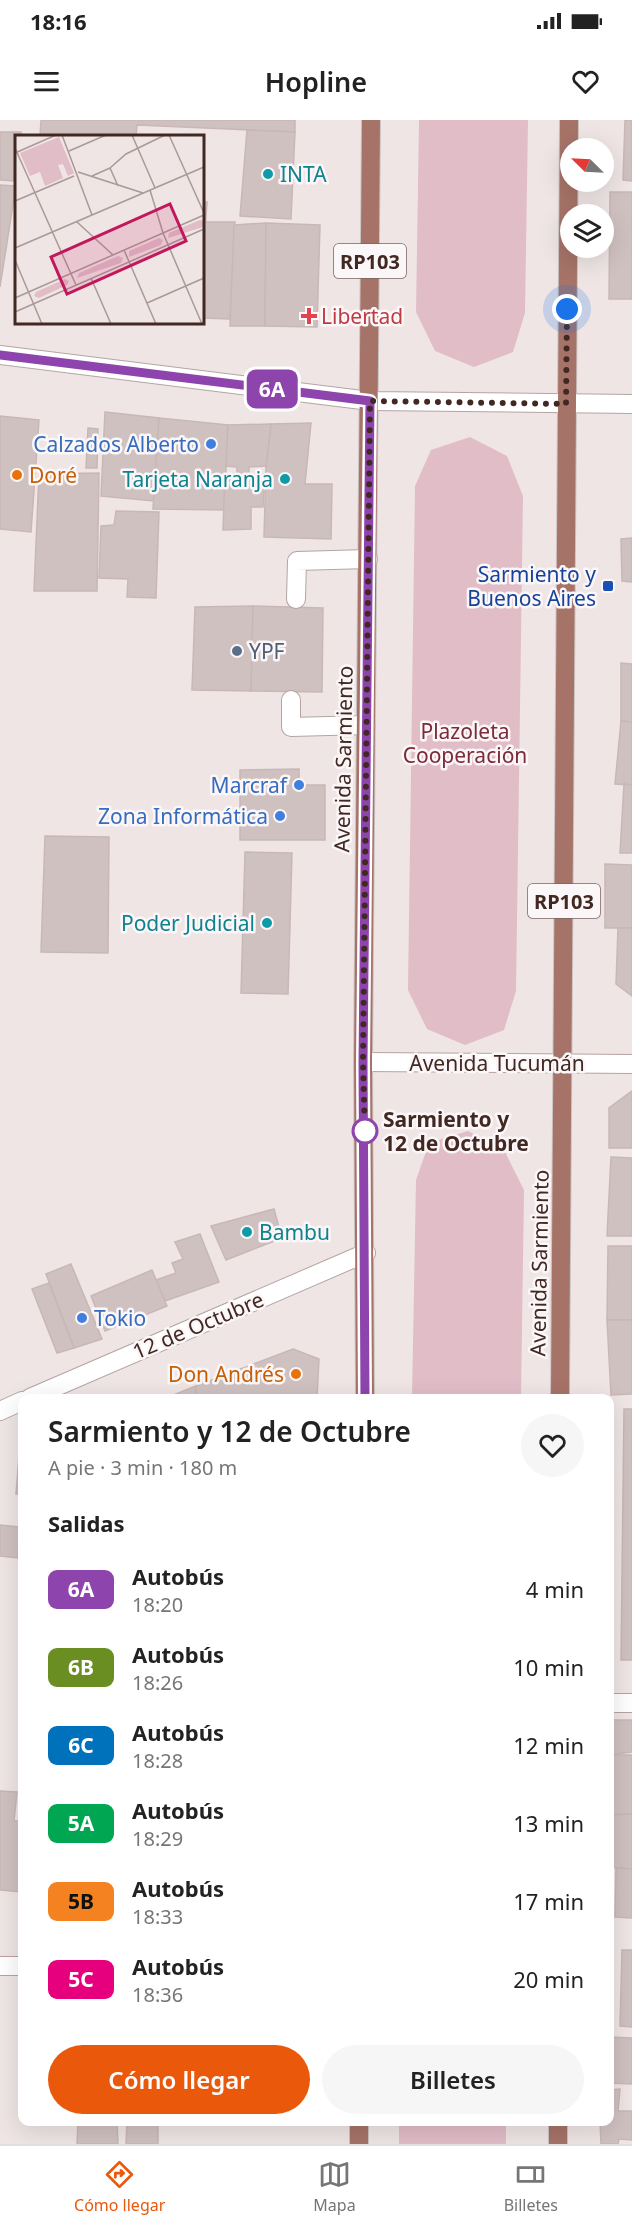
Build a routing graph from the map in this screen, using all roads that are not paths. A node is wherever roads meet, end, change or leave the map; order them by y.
1 (371, 120) edge
2 (568, 120) edge
3 (0, 355) edge
4 (370, 401) junction
5 (566, 404) junction
6 (632, 404) edge
7 (368, 559) junction
8 (296, 600) dead end
9 (291, 700) dead end
10 (366, 725) junction
11 (363, 1062) junction
12 (563, 1064) junction
13 (632, 1064) edge
14 (366, 1252) junction
15 (39, 1394) edge
16 (365, 1394) edge
17 (560, 1394) edge
18 (18, 1403) edge
19 (0, 1411) edge
20 (614, 1703) edge
21 (632, 1703) edge
22 (0, 1966) edge
23 (18, 1966) edge
24 (360, 2126) edge
25 (558, 2126) edge
26 (359, 2144) edge
27 (558, 2144) edge

1 - 4 main road, Avenida Sarmiento / RP103
2 - 5 main road, Avenida Sarmiento / RP103
3 - 4 street
4 - 5 street
4 - 7 main road, Avenida Sarmiento / RP103
5 - 6 street
5 - 12 main road, Avenida Sarmiento / RP103
7 - 8 street
7 - 10 main road, Avenida Sarmiento / RP103
9 - 10 street
10 - 11 main road, Avenida Sarmiento / RP103
11 - 12 street, Avenida Tucumán
11 - 14 main road, Avenida Sarmiento / RP103
12 - 13 street, Avenida Tucumán
12 - 17 main road, Avenida Sarmiento / RP103
14 - 15 street, 12 de Octubre
14 - 16 main road, Avenida Sarmiento / RP103
18 - 19 street
20 - 21 street
22 - 23 street
24 - 26 main road
25 - 27 main road

